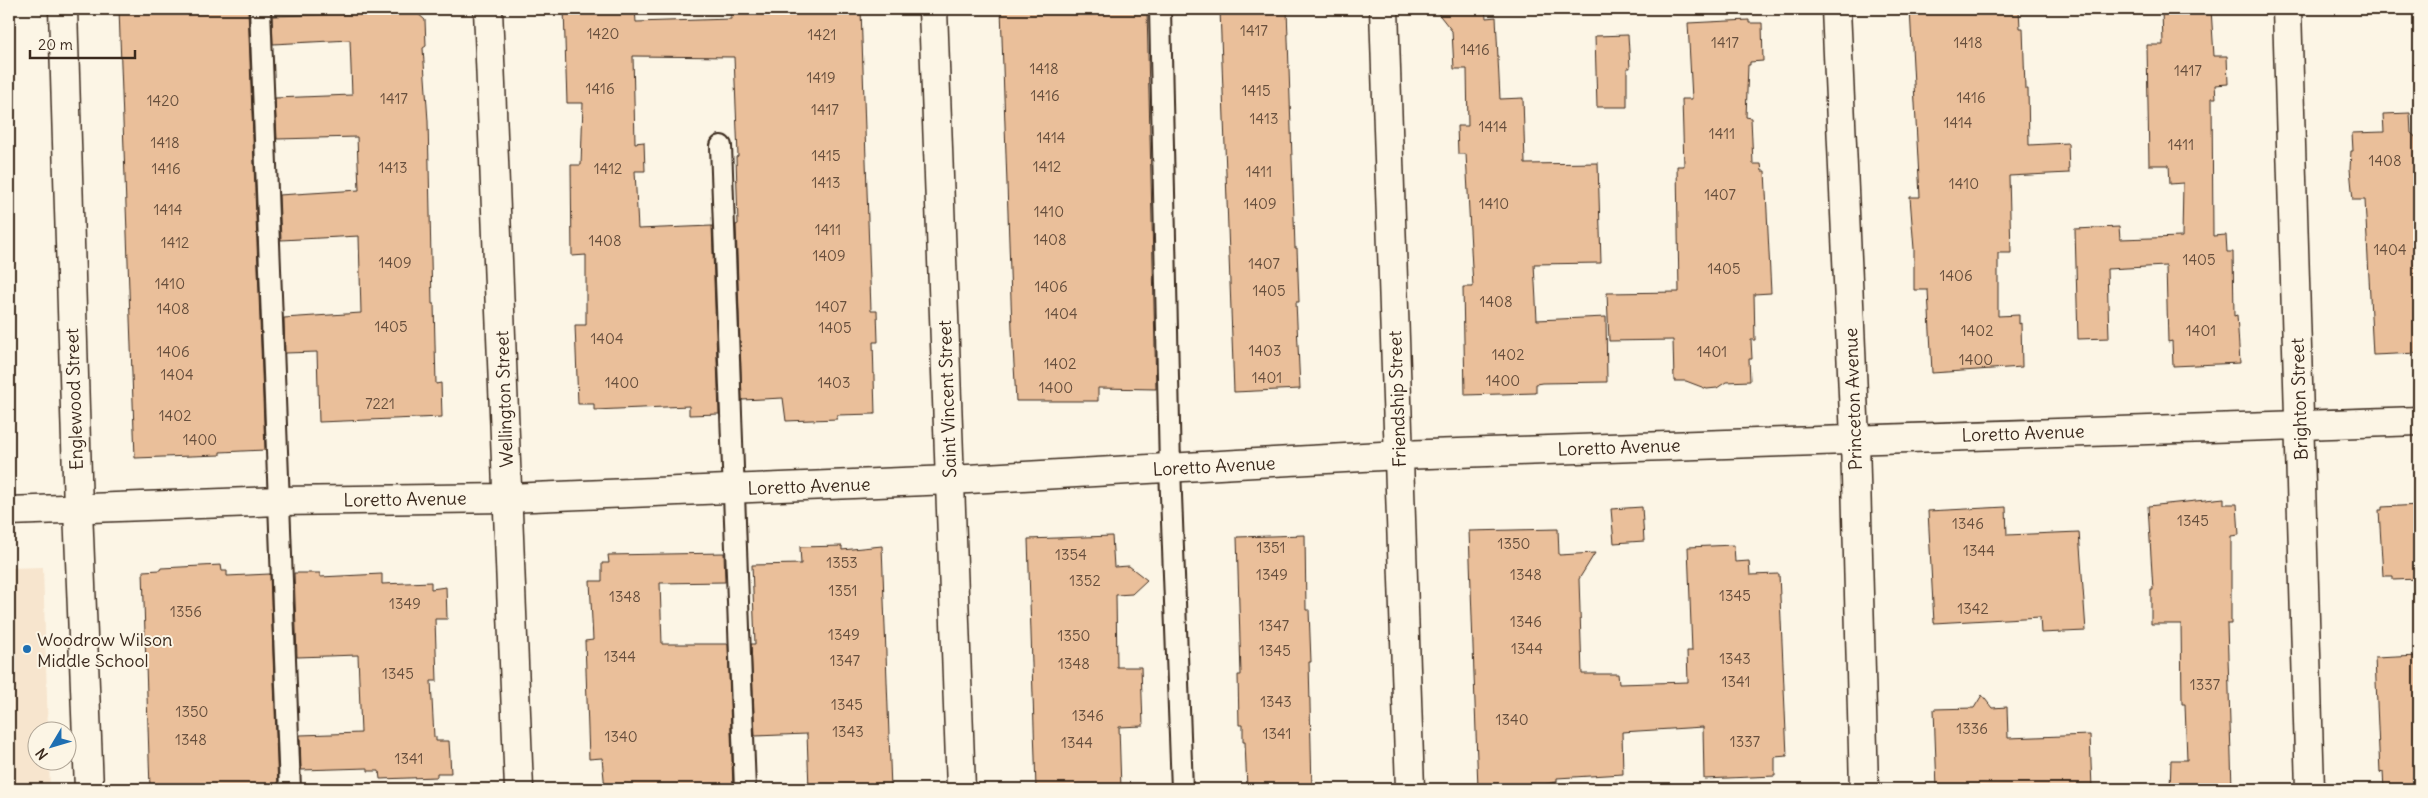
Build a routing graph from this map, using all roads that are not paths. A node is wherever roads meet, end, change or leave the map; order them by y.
1 (63, 9) edge
2 (260, 9) edge
3 (488, 9) edge
4 (933, 9) edge
5 (1160, 9) edge
6 (1384, 9) edge
7 (1836, 9) edge
8 (2286, 9) edge
9 (721, 146) dead end
10 (2419, 421) edge
11 (2300, 424) junction
12 (1855, 439) junction
13 (1399, 455) junction
14 (1170, 468) junction
15 (950, 480) junction
16 (734, 489) junction
17 (508, 498) junction
18 (279, 501) junction
19 (78, 508) junction
20 (9, 511) edge
21 (89, 789) edge
22 (290, 789) edge
23 (519, 789) edge
24 (745, 789) edge
25 (961, 789) edge
26 (1182, 789) edge
27 (1410, 789) edge
28 (1864, 789) edge
29 (2310, 789) edge

1 - 19 street, Englewood Street
2 - 18 lane
3 - 17 street, Wellington Street
4 - 15 street, Saint Vincent Street
5 - 14 lane
6 - 13 street, Friendship Street
7 - 12 street, Princeton Avenue
8 - 11 street, Brighton Street
9 - 16 lane
10 - 11 street, Loretto Avenue
11 - 12 street, Loretto Avenue
11 - 29 street, Brighton Street
12 - 13 street, Loretto Avenue
12 - 28 street, Princeton Avenue
13 - 14 street, Loretto Avenue
13 - 27 street, Friendship Street
14 - 15 street, Loretto Avenue
14 - 26 lane
15 - 16 street, Loretto Avenue
15 - 25 street, Saint Vincent Street
16 - 17 street, Loretto Avenue
16 - 24 lane
17 - 18 street, Loretto Avenue
17 - 23 street, Wellington Street
18 - 19 street, Loretto Avenue
18 - 22 lane
19 - 20 street, Loretto Avenue
19 - 21 street, Englewood Street

